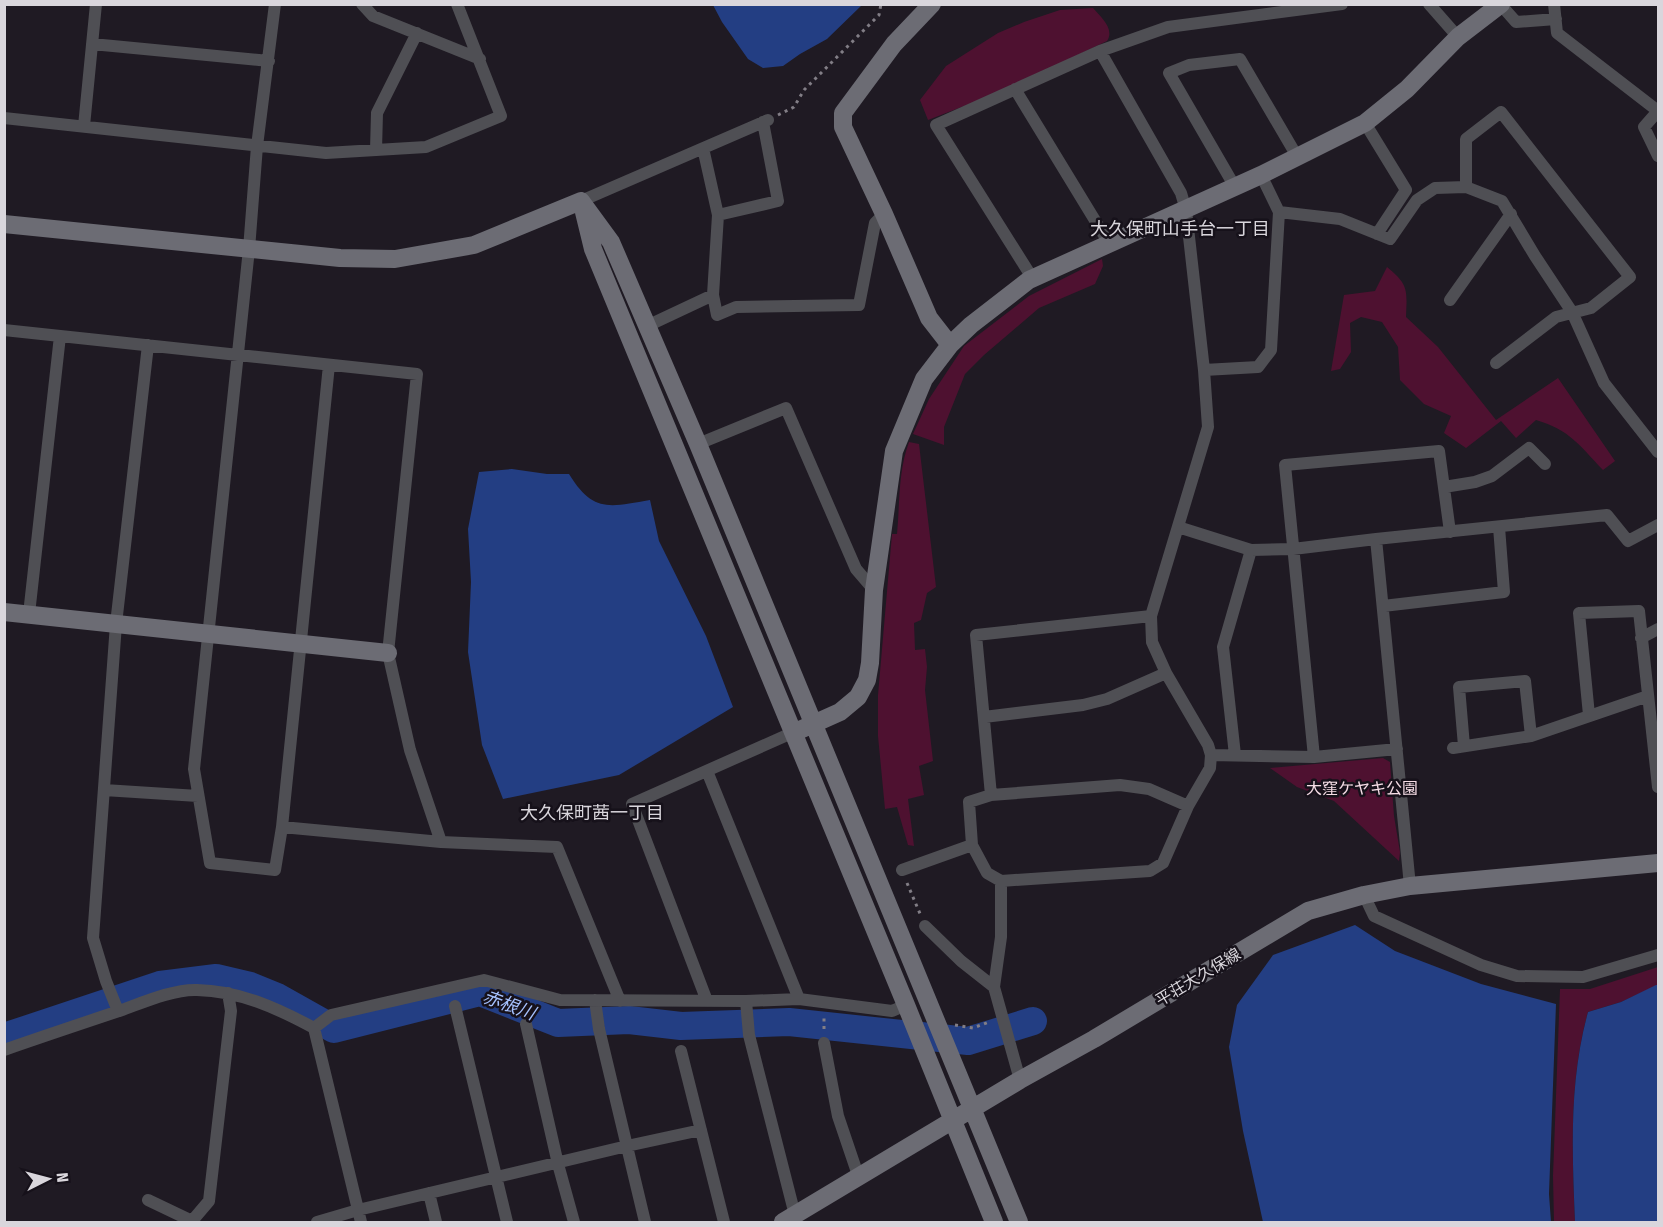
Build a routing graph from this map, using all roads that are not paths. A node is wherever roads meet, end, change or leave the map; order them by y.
1 (96, 4) edge
2 (275, 4) edge
3 (362, 4) edge
4 (458, 4) edge
5 (932, 4) edge
6 (1342, 4) edge
7 (1430, 4) edge
8 (1554, 4) edge
9 (1501, 5) edge
10 (1284, 8) edge
11 (1556, 19) junction
12 (417, 33) junction
13 (1458, 38) junction
14 (92, 44) junction
15 (1100, 51) junction
16 (480, 59) junction
17 (269, 61) junction
18 (1015, 89) junction
19 (1658, 111) edge
20 (4, 118) edge
21 (1365, 123) junction
22 (84, 126) junction
23 (1644, 127) junction
24 (1659, 130) edge
25 (257, 146) junction
26 (703, 148) junction
27 (376, 150) junction
28 (1659, 156) edge
29 (1298, 158) junction
30 (1261, 175) junction
31 (1234, 187) junction
32 (1466, 187) junction
33 (581, 201) junction
34 (1186, 210) junction
35 (1279, 212) junction
36 (884, 214) junction
37 (1511, 214) junction
38 (718, 215) junction
39 (4, 224) edge
40 (1377, 234) junction
41 (1110, 245) junction
42 (249, 249) junction
43 (1033, 279) junction
44 (713, 295) junction
45 (1450, 300) dead end
46 (1572, 312) junction
47 (647, 326) junction
48 (4, 330) edge
49 (60, 336) junction
50 (148, 345) junction
51 (950, 345) junction
52 (237, 355) junction
53 (1496, 363) dead end
54 (329, 365) junction
55 (1204, 370) junction
56 (698, 444) junction
57 (1659, 452) edge
58 (1545, 464) dead end
59 (1444, 487) junction
60 (1659, 525) edge
61 (1178, 527) junction
62 (1499, 527) junction
63 (1450, 532) junction
64 (1376, 539) junction
65 (1293, 549) junction
66 (1251, 550) junction
67 (874, 590) junction
68 (1383, 606) junction
69 (4, 612) edge
70 (28, 614) junction
71 (1151, 616) junction
72 (116, 624) junction
73 (1659, 629) edge
74 (207, 633) junction
75 (1641, 638) junction
76 (301, 644) junction
77 (388, 653) junction
78 (1166, 673) junction
79 (1648, 696) junction
80 (1588, 715) junction
81 (984, 717) junction
82 (813, 724) junction
83 (794, 732) junction
84 (1531, 736) junction
85 (1397, 749) junction
86 (1211, 755) junction
87 (1235, 755) junction
88 (1314, 757) junction
89 (707, 771) junction
90 (1659, 787) edge
91 (104, 790) junction
92 (991, 795) junction
93 (198, 796) junction
94 (1188, 806) junction
95 (282, 827) junction
96 (441, 842) junction
97 (972, 845) junction
98 (1659, 863) edge
99 (902, 870) road end
100 (1001, 881) junction
101 (1410, 886) junction
102 (1364, 895) junction
103 (926, 926) road end
104 (1659, 955) edge
105 (994, 987) junction
106 (228, 993) junction
107 (799, 999) junction
108 (595, 1000) junction
109 (620, 1000) junction
110 (707, 1001) junction
111 (746, 1001) junction
112 (906, 1005) junction
113 (455, 1006) dead end
114 (118, 1011) junction
115 (526, 1024) dead end
116 (314, 1028) junction
117 (824, 1043) road end
118 (4, 1050) edge
119 (681, 1052) dead end
120 (1020, 1080) junction
121 (974, 1109) junction
122 (953, 1122) junction
123 (700, 1130) junction
124 (627, 1146) junction
125 (558, 1164) junction
126 (496, 1178) junction
127 (859, 1178) junction
128 (429, 1193) junction
129 (148, 1200) dead end
130 (359, 1216) edge
131 (789, 1219) edge
132 (317, 1222) edge
133 (436, 1222) edge
134 (507, 1222) edge
135 (574, 1222) edge
136 (645, 1222) edge
137 (724, 1222) edge
138 (994, 1222) edge
139 (1019, 1222) edge

1 - 14 street
2 - 17 street
3 - 12 street
4 - 16 street
5 - 36 street
6 - 10 street
7 - 13 street
8 - 11 street
9 - 11 street
9 - 13 street
10 - 15 street
11 - 19 street
12 - 16 street
12 - 27 street
13 - 21 street
14 - 17 street
14 - 22 street
15 - 18 street
15 - 34 street
16 - 27 street
17 - 25 street
18 - 41 street
18 - 43 street
19 - 23 street
20 - 22 street
21 - 29 street
21 - 40 street
22 - 25 street
23 - 24 street
23 - 28 street
25 - 27 street
25 - 42 street
26 - 33 street
26 - 38 street
26 - 38 street
29 - 30 street
29 - 31 street
30 - 31 street
30 - 35 street
31 - 34 street
32 - 37 street
32 - 40 street
32 - 46 street
33 - 42 street
33 - 47 street
33 - 83 street
34 - 41 street
34 - 55 street
35 - 40 street
35 - 55 street
36 - 44 street
36 - 51 street
37 - 45 street
37 - 46 street
38 - 44 street
39 - 42 street
41 - 43 street
42 - 52 street
43 - 51 street
44 - 47 street
46 - 53 street
46 - 57 street
47 - 56 street
48 - 49 street
49 - 50 street
49 - 70 street
50 - 52 street
50 - 72 street
51 - 67 street
52 - 54 street
52 - 74 street
54 - 76 street
54 - 77 street
55 - 61 street
56 - 67 street
56 - 82 street
58 - 59 street
59 - 63 street
59 - 65 street
60 - 62 street
61 - 66 street
61 - 71 street
62 - 63 street
62 - 68 street
63 - 64 street
64 - 65 street
64 - 68 street
65 - 66 street
65 - 88 street
66 - 87 street
67 - 82 street
68 - 85 street
69 - 70 street
70 - 72 street
71 - 78 street
71 - 81 street
72 - 74 street
72 - 91 street
73 - 75 street
74 - 76 street
74 - 93 street
75 - 79 street
75 - 80 street
76 - 77 street
76 - 95 street
77 - 96 street
78 - 81 street
78 - 86 street
79 - 80 street
79 - 90 street
80 - 84 street
81 - 92 street
82 - 83 street
82 - 121 street
83 - 89 street
83 - 112 street
84 - 84 street
85 - 88 street
85 - 101 street
86 - 87 street
86 - 94 street
87 - 88 street
89 - 107 street
89 - 110 street
91 - 93 street
91 - 114 street
92 - 94 street
92 - 97 street
93 - 95 street
94 - 100 street
95 - 96 street
96 - 109 street
97 - 99 street
97 - 100 street
98 - 101 street, 平荘大久保線
100 - 105 street
101 - 102 street, 平荘大久保線
102 - 104 street
102 - 120 street, 平荘大久保線
103 - 105 street
105 - 120 street
106 - 114 street
106 - 116 street
106 - 129 street
107 - 111 street
107 - 112 street
108 - 109 street
108 - 116 street
108 - 124 street
109 - 110 street
110 - 111 street
111 - 131 street
112 - 122 street
113 - 126 street
114 - 118 street
115 - 125 street
116 - 130 street
117 - 127 street
119 - 123 street
120 - 121 street, 平荘大久保線
121 - 122 street, 平荘大久保線
121 - 139 street
122 - 127 street, 平荘大久保線
122 - 138 street
123 - 124 street
123 - 137 street
124 - 125 street
124 - 136 street
125 - 126 street
125 - 135 street
126 - 128 street
126 - 134 street
127 - 131 street, 平荘大久保線
128 - 130 street
128 - 133 street
130 - 132 street

